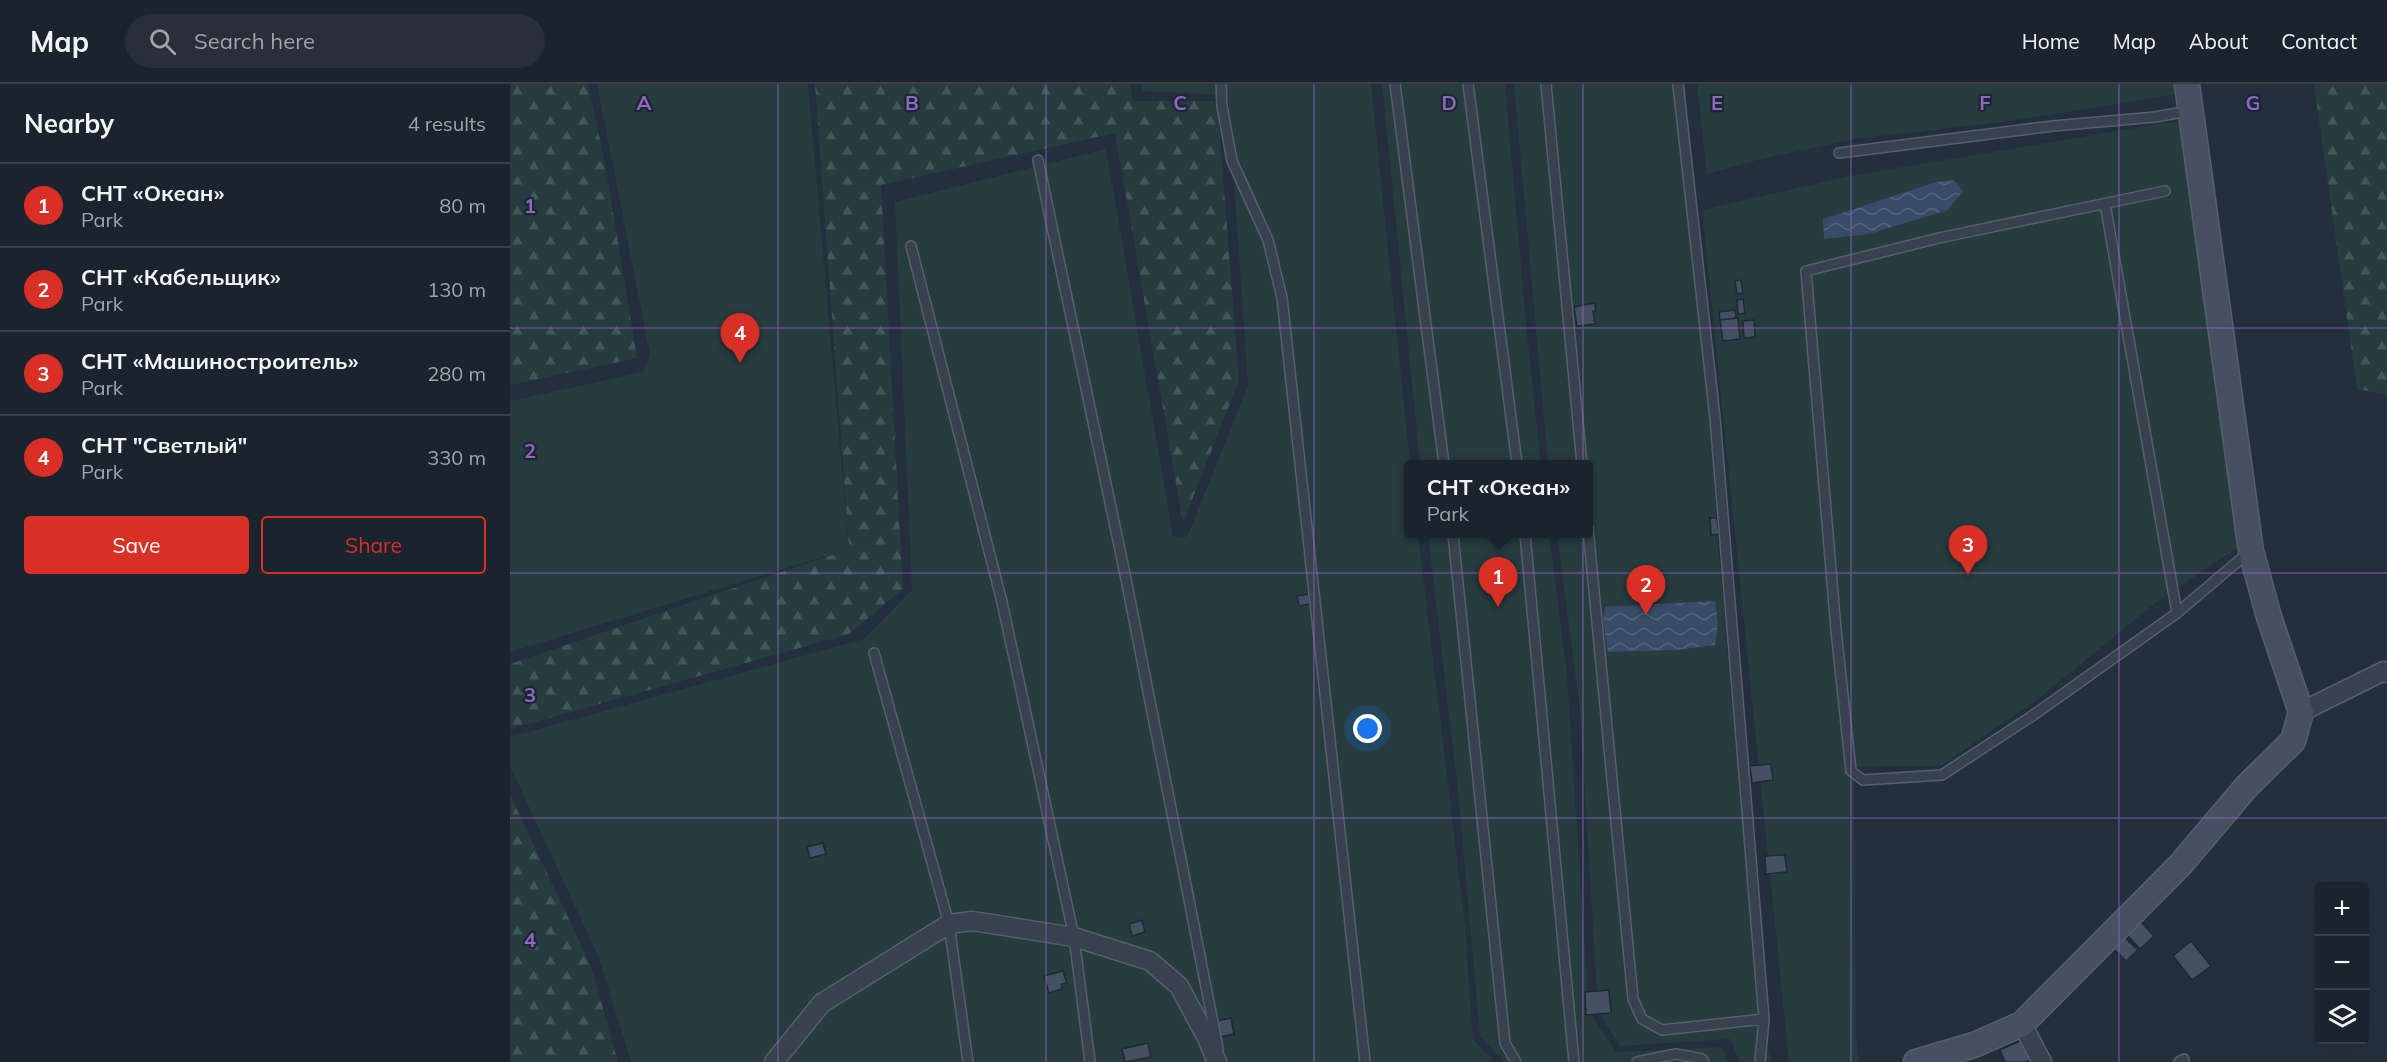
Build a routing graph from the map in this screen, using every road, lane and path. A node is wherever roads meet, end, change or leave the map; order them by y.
1 (1221, 84) edge
2 (1395, 84) edge
3 (1468, 84) edge
4 (1546, 84) edge
5 (1678, 84) edge
6 (2187, 84) edge
7 (2191, 111) junction
8 (1839, 153) dead end
9 (1038, 160) dead end
10 (2165, 191) dead end
11 (2105, 204) junction
12 (911, 246) dead end
13 (1443, 460) edge
14 (1516, 460) edge
15 (1582, 460) edge
16 (1453, 538) edge
17 (1525, 538) edge
18 (1589, 538) edge
19 (2250, 551) junction
20 (2177, 613) junction
21 (874, 652) dead end
22 (2387, 673) edge
23 (2301, 712) junction
24 (949, 924) junction
25 (1074, 937) junction
26 (1764, 1018) junction
27 (2022, 1024) junction
28 (774, 1062) edge
29 (968, 1062) edge
30 (1090, 1062) edge
31 (1219, 1062) edge
32 (1365, 1062) edge
33 (1516, 1062) edge
34 (1574, 1062) edge
35 (1637, 1062) edge
36 (1704, 1062) edge
37 (1760, 1062) edge
38 (1916, 1062) edge
39 (2042, 1062) edge

1 - 32 lane
2 - 13 lane
3 - 14 lane
4 - 15 lane
5 - 26 lane
6 - 7 street
7 - 8 lane
7 - 19 street
9 - 31 lane
10 - 11 lane
11 - 20 lane
11 - 20 lane
12 - 25 lane
16 - 33 lane
17 - 34 lane
18 - 26 lane
19 - 20 lane
19 - 23 street
21 - 24 lane
22 - 23 street
23 - 27 street
24 - 25 street
24 - 28 street
24 - 29 lane
25 - 30 lane
25 - 31 street
26 - 37 lane
27 - 38 street
27 - 39 street
35 - 36 lane

